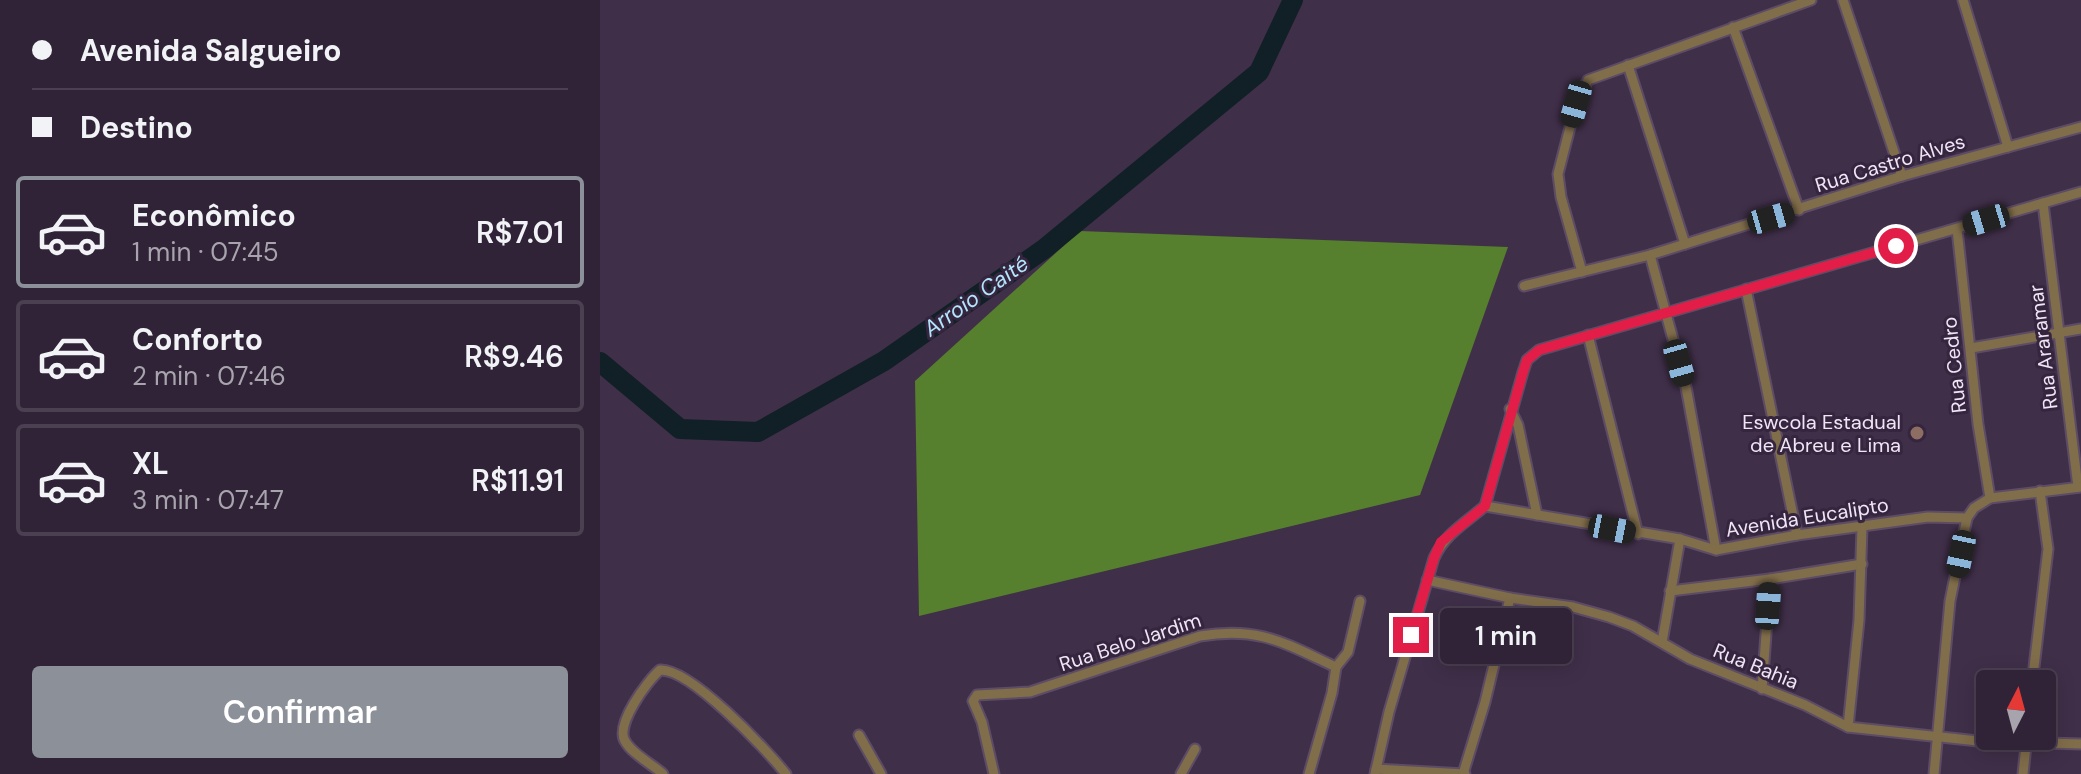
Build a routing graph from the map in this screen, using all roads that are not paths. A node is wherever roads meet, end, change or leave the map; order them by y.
1 (1811, 0) edge
2 (1843, 0) edge
3 (1963, 0) edge
4 (1733, 27) junction
5 (1628, 65) junction
6 (2081, 127) edge
7 (2008, 147) junction
8 (1902, 176) junction
9 (2081, 192) edge
10 (2043, 203) junction
11 (1799, 210) junction
12 (1957, 229) junction
13 (1685, 244) junction
14 (1650, 255) junction
15 (1582, 272) junction
16 (1524, 286) dead end
17 (1746, 289) junction
18 (1665, 314) junction
19 (2081, 329) edge
20 (2058, 333) junction
21 (1588, 335) junction
22 (1971, 348) junction
23 (1510, 409) junction
24 (2080, 487) edge
25 (2040, 491) junction
26 (1990, 498) junction
27 (1485, 506) junction
28 (1537, 515) junction
29 (1967, 518) junction
30 (1862, 527) junction
31 (1638, 534) junction
32 (1797, 535) junction
33 (1680, 539) junction
34 (1716, 550) junction
35 (1862, 564) junction
36 (1770, 579) junction
37 (1427, 580) junction
38 (1670, 591) junction
39 (1510, 598) junction
40 (1360, 601) dead end
41 (1662, 642) junction
42 (1336, 667) junction
43 (2034, 670) edge
44 (1762, 689) junction
45 (1848, 727) junction
46 (859, 735) dead end
47 (1936, 737) junction
48 (1976, 738) edge
49 (2056, 742) edge
50 (2081, 744) edge
51 (1195, 749) dead end
52 (2026, 750) edge
53 (653, 765) junction
54 (1376, 771) edge
55 (645, 774) edge
56 (663, 774) edge
57 (786, 774) edge
58 (881, 774) edge
59 (994, 774) edge
60 (1181, 774) edge
61 (1309, 774) edge
62 (1464, 774) edge
63 (1934, 774) edge
64 (2023, 774) edge

1 - 4 street
2 - 8 street
3 - 7 street
4 - 5 street
4 - 11 street
5 - 13 street
5 - 15 street
6 - 7 street, Rua Castro Alves
7 - 8 street, Rua Castro Alves
8 - 11 street, Rua Castro Alves
9 - 10 street
10 - 12 street
10 - 20 street, Rua Araramar
11 - 13 street, Rua Castro Alves
12 - 17 street
12 - 22 street, Rua Cedro
13 - 14 street, Rua Castro Alves
14 - 15 street, Rua Castro Alves
14 - 18 street
15 - 16 street, Rua Castro Alves
17 - 18 street
17 - 32 street
18 - 21 street
18 - 34 street
19 - 20 street
20 - 22 street
20 - 24 street, Rua Araramar
21 - 23 street
21 - 31 street
22 - 26 street, Rua Cedro
23 - 27 street
23 - 28 street
24 - 25 street
25 - 26 street
25 - 43 street
26 - 29 street
27 - 28 street, Avenida Eucalipto
27 - 37 street
28 - 31 street, Avenida Eucalipto
29 - 30 street, Avenida Eucalipto
29 - 47 street
30 - 32 street, Avenida Eucalipto
30 - 35 street
31 - 33 street, Avenida Eucalipto
32 - 34 street, Avenida Eucalipto
33 - 34 street, Avenida Eucalipto
33 - 38 street
35 - 36 street
35 - 45 street
36 - 38 street
36 - 44 street
37 - 39 street, Rua Bahia
37 - 54 street
38 - 41 street
39 - 41 street, Rua Bahia
39 - 62 street
40 - 42 street
41 - 44 street, Rua Bahia
42 - 59 street, Rua Belo Jardim
42 - 61 street
44 - 45 street, Rua Bahia
45 - 47 street, Rua Bahia
46 - 58 street
47 - 48 street, Rua Bahia
47 - 63 street
49 - 50 street, Rua Bahia
51 - 60 street
52 - 64 street
53 - 55 street
53 - 56 street
53 - 57 street
54 - 62 street

